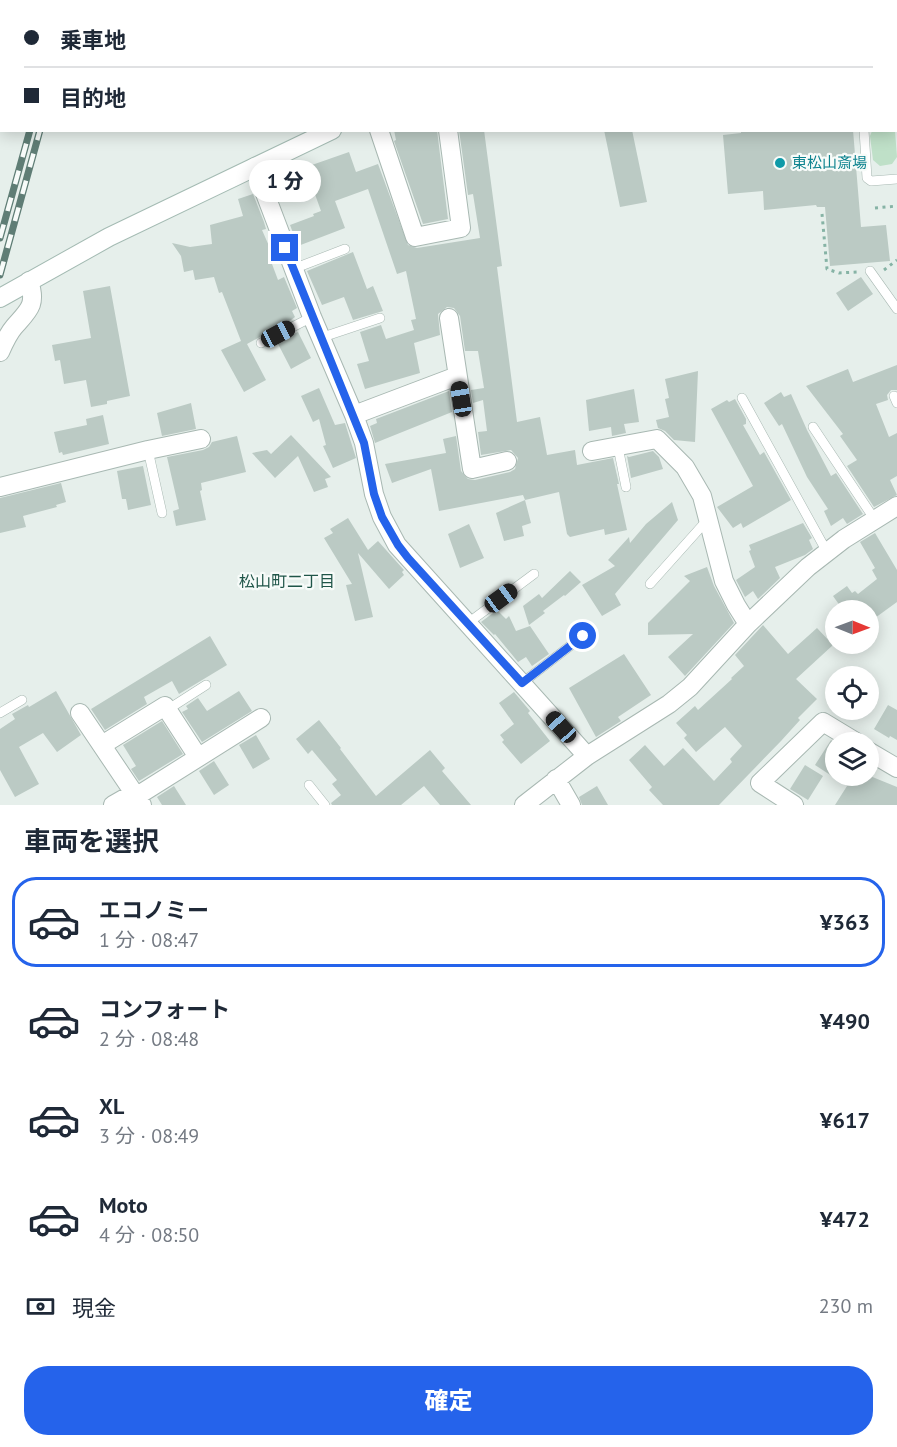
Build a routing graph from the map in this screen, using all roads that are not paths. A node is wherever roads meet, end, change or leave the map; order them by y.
1 (328, 132) edge
2 (380, 132) edge
3 (448, 132) edge
4 (864, 132) edge
5 (255, 167) junction
6 (897, 179) edge
7 (345, 249) dead end
8 (293, 268) junction
9 (870, 271) road end
10 (29, 281) junction
11 (0, 298) edge
12 (897, 309) edge
13 (312, 317) junction
14 (380, 318) dead end
15 (449, 318) dead end
16 (320, 338) junction
17 (261, 343) dead end
18 (0, 352) edge
19 (457, 376) junction
20 (742, 398) dead end
21 (354, 415) junction
22 (813, 427) dead end
23 (201, 439) dead end
24 (618, 447) junction
25 (148, 450) junction
26 (592, 451) dead end
27 (507, 461) dead end
28 (0, 487) edge
29 (626, 487) dead end
30 (897, 506) edge
31 (162, 513) dead end
32 (709, 519) junction
33 (875, 520) junction
34 (827, 552) junction
35 (534, 574) dead end
36 (650, 584) dead end
37 (468, 623) junction
38 (748, 624) junction
39 (583, 636) dead end
40 (522, 683) junction
41 (206, 685) dead end
42 (22, 700) dead end
43 (167, 710) junction
44 (0, 713) edge
45 (80, 713) dead end
46 (261, 718) dead end
47 (840, 732) edge
48 (102, 745) junction
49 (587, 756) junction
50 (198, 757) junction
51 (879, 757) edge
52 (897, 768) edge
53 (556, 779) junction
54 (309, 785) dead end
55 (138, 798) edge
56 (113, 805) edge
57 (325, 805) edge
58 (524, 805) edge
59 (571, 805) edge
60 (794, 805) edge

1 - 5 street
2 - 3 street
4 - 6 lane
5 - 8 street
5 - 10 street
7 - 8 lane
8 - 13 street
9 - 12 lane
10 - 11 street
10 - 18 street
13 - 16 street
13 - 17 lane
14 - 16 lane
15 - 19 street
16 - 21 street
19 - 21 street
19 - 27 street
20 - 34 lane
21 - 37 street
22 - 33 lane
23 - 25 street
24 - 26 street
24 - 29 lane
24 - 32 street
25 - 28 street
25 - 31 lane
30 - 33 street
32 - 36 lane
32 - 38 street
33 - 34 street
34 - 38 street
35 - 37 lane
37 - 40 street
38 - 49 street
39 - 40 lane
40 - 49 street
41 - 43 lane
42 - 44 lane
43 - 48 street
43 - 50 street
45 - 48 street
46 - 50 street
47 - 60 street
48 - 55 street
49 - 53 street
50 - 55 street
51 - 52 street
53 - 58 street
53 - 59 street
54 - 57 lane
55 - 56 street

